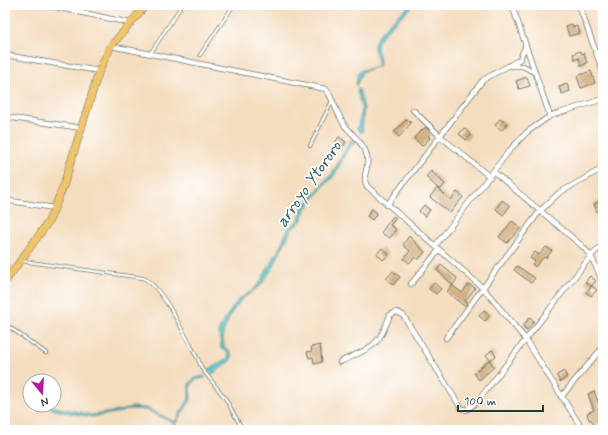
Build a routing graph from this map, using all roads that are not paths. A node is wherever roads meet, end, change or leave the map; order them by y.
1 (46, 5) edge
2 (146, 5) edge
3 (182, 5) edge
4 (234, 5) edge
5 (512, 5) edge
6 (579, 5) edge
7 (130, 24) junction
8 (111, 46) junction
9 (525, 47) junction
10 (149, 54) junction
11 (5, 55) edge
12 (200, 55) dead end
13 (508, 66) junction
14 (99, 71) junction
15 (534, 72) junction
16 (603, 72) edge
17 (603, 99) edge
18 (332, 101) junction
19 (412, 110) dead end
20 (550, 116) junction
21 (5, 117) edge
22 (82, 128) junction
23 (440, 136) junction
24 (310, 146) dead end
25 (603, 168) edge
26 (494, 172) junction
27 (490, 177) junction
28 (5, 200) edge
29 (387, 205) junction
30 (54, 208) junction
31 (539, 212) junction
32 (603, 244) edge
33 (435, 246) junction
34 (439, 250) junction
35 (591, 256) junction
36 (21, 261) junction
37 (5, 282) edge
38 (603, 282) edge
39 (412, 284) dead end
40 (484, 289) junction
41 (5, 324) edge
42 (446, 338) dead end
43 (526, 340) junction
44 (603, 347) edge
45 (46, 353) dead end
46 (340, 362) dead end
47 (561, 397) junction
48 (243, 430) edge
49 (583, 430) edge

1 - 7 street
2 - 7 main road
3 - 10 lane
4 - 12 lane
5 - 9 street
6 - 16 street
7 - 8 main road
8 - 10 street
8 - 14 main road
9 - 13 street
9 - 15 street
10 - 18 street
11 - 14 street
13 - 15 street
13 - 23 street
14 - 22 main road
15 - 20 street
17 - 20 street
18 - 24 lane
18 - 29 street
19 - 23 street
20 - 26 street
21 - 22 street
22 - 30 main road
23 - 27 street
23 - 29 street
25 - 31 street
26 - 27 street
26 - 31 street
27 - 33 street
28 - 30 street
29 - 33 street
30 - 36 main road
31 - 35 street
31 - 40 street
32 - 35 street
33 - 34 street
34 - 39 street
34 - 40 street
35 - 38 street
35 - 43 street
36 - 37 main road
36 - 48 lane
40 - 42 street
40 - 43 street
41 - 45 lane
43 - 46 street
43 - 47 street
44 - 47 street
47 - 49 street

